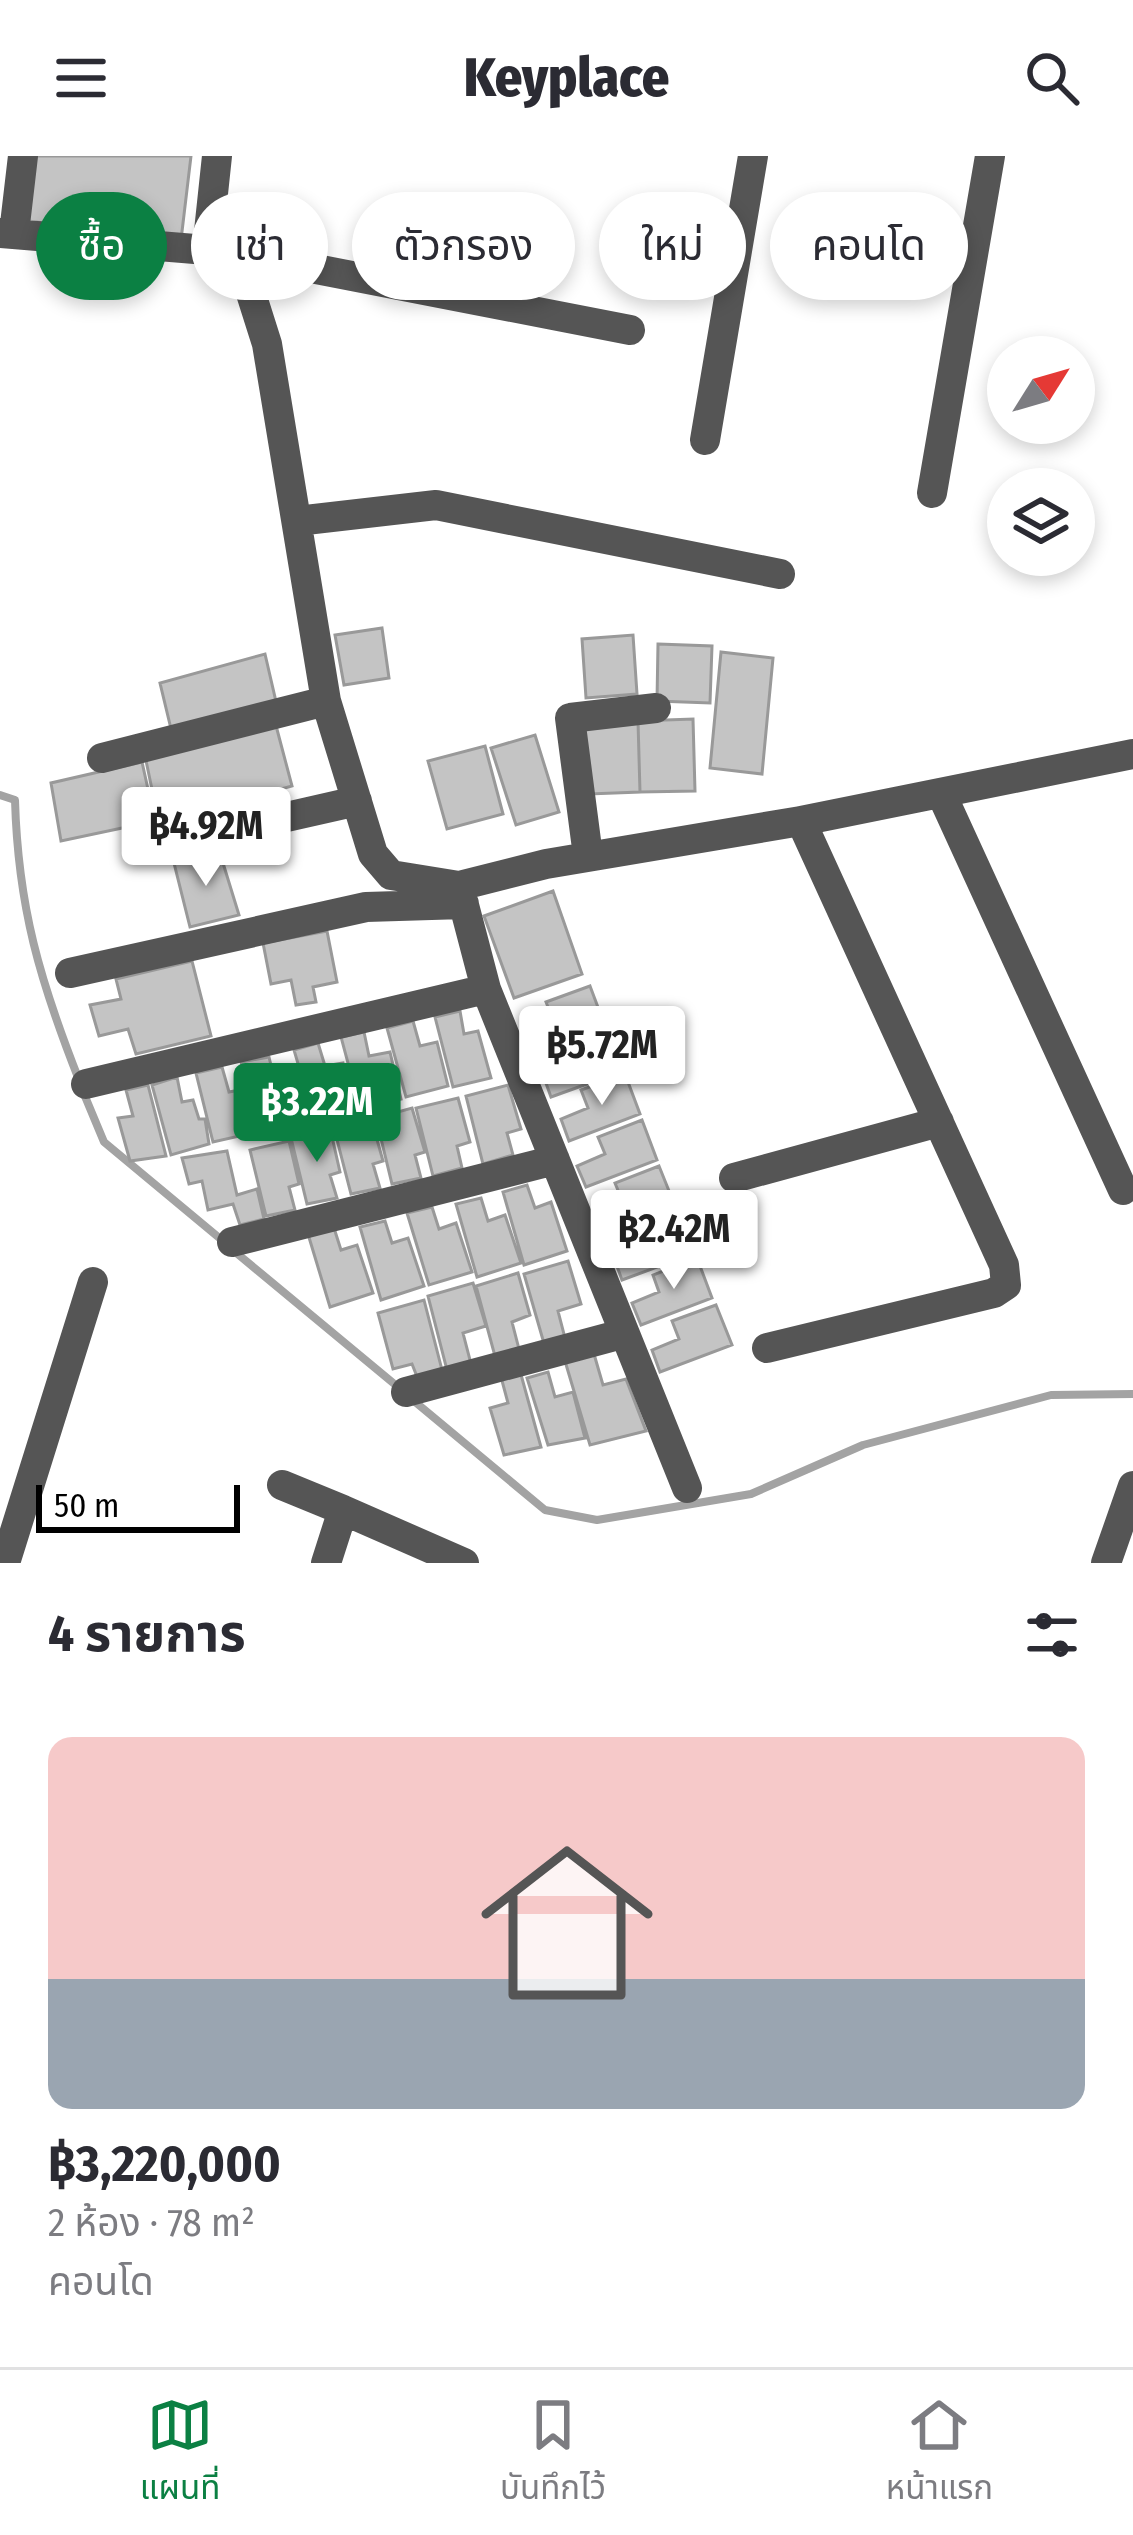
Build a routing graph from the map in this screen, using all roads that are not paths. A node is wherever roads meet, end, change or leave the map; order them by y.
1 (23, 156) edge
2 (217, 156) edge
3 (753, 156) edge
4 (990, 156) edge
5 (217, 192) edge
6 (7, 233) edge
7 (191, 255) edge
8 (328, 271) edge
9 (253, 300) edge
10 (630, 330) dead end
11 (705, 440) dead end
12 (932, 493) dead end
13 (296, 521) junction
14 (780, 574) dead end
15 (326, 701) junction
16 (656, 708) dead end
17 (102, 758) dead end
18 (1130, 762) edge
19 (941, 793) junction
20 (357, 801) junction
21 (801, 820) junction
22 (229, 830) dead end
23 (588, 856) junction
24 (462, 895) junction
25 (70, 973) dead end
26 (486, 989) junction
27 (86, 1084) dead end
28 (939, 1122) junction
29 (555, 1160) junction
30 (734, 1178) dead end
31 (1123, 1190) dead end
32 (232, 1242) dead end
33 (93, 1282) dead end
34 (622, 1334) junction
35 (767, 1348) dead end
36 (406, 1392) dead end
37 (282, 1485) dead end
38 (1133, 1486) edge
39 (687, 1489) dead end
40 (343, 1510) junction
41 (5, 1563) edge
42 (326, 1563) edge
43 (464, 1563) edge
44 (1106, 1563) edge

1 - 6 street
2 - 5 street
3 - 11 street
4 - 12 street
6 - 7 street
8 - 10 street
9 - 13 street
13 - 14 street
13 - 15 street
15 - 17 street
15 - 20 street
16 - 23 street
18 - 19 street
19 - 21 street
19 - 31 street
20 - 22 street
20 - 24 street
21 - 23 street
21 - 28 street
23 - 24 street
24 - 25 street
24 - 26 street
26 - 27 street
26 - 29 street
28 - 30 street
28 - 35 street
29 - 32 street
29 - 34 street
33 - 41 street
34 - 36 street
34 - 39 street
37 - 40 street
38 - 44 street
40 - 42 street
40 - 43 street

